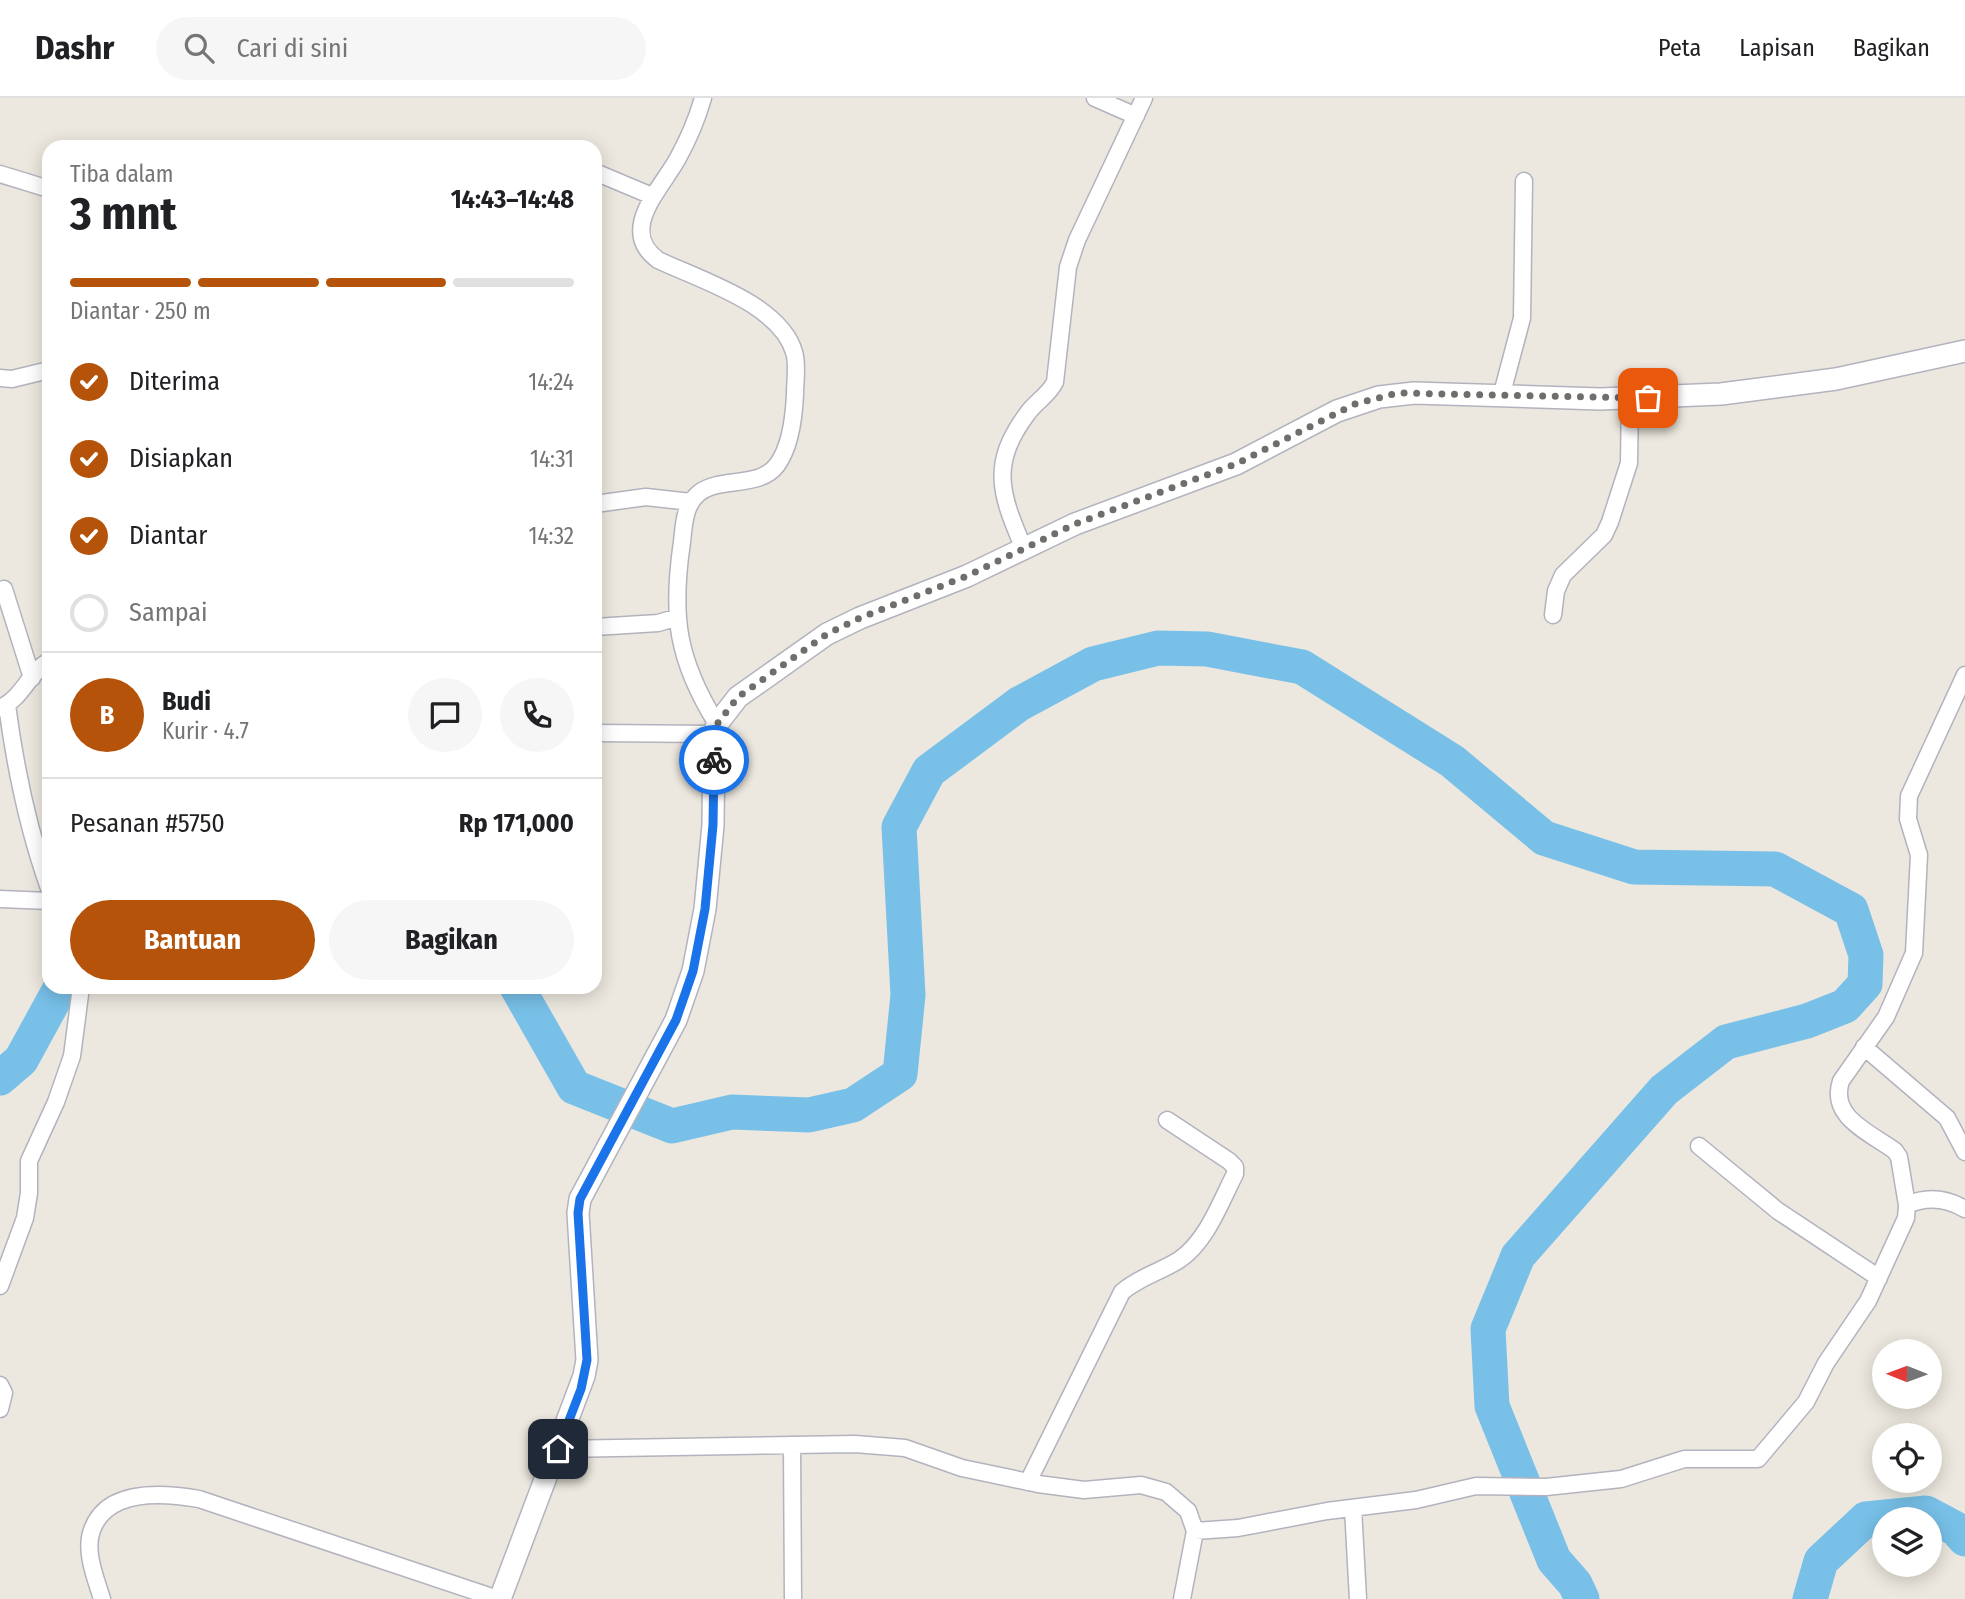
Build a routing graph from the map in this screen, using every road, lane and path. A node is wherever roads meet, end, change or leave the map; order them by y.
1 (703, 98) edge
2 (1095, 98) edge
3 (1144, 98) edge
4 (1136, 116) junction
5 (0, 174) edge
6 (602, 175) edge
7 (1524, 181) dead end
8 (42, 187) edge
9 (652, 196) junction
10 (1965, 351) edge
11 (42, 372) edge
12 (0, 378) edge
13 (1501, 397) junction
14 (1630, 398) junction
15 (691, 502) junction
16 (602, 503) edge
17 (1024, 549) junction
18 (4, 589) dead end
19 (1553, 615) dead end
20 (675, 618) junction
21 (602, 627) edge
22 (42, 668) edge
23 (1965, 675) edge
24 (32, 678) junction
25 (3, 706) edge
26 (716, 729) junction
27 (602, 733) edge
28 (42, 865) edge
29 (0, 899) edge
30 (42, 901) edge
31 (80, 994) edge
32 (1864, 1047) junction
33 (1167, 1120) dead end
34 (1699, 1146) dead end
35 (1965, 1152) edge
36 (1964, 1204) edge
37 (1907, 1205) junction
38 (1879, 1278) junction
39 (0, 1286) edge
40 (0, 1385) edge
41 (0, 1409) edge
42 (792, 1445) junction
43 (558, 1449) junction
44 (1028, 1482) junction
45 (1353, 1508) junction
46 (1195, 1531) junction
47 (102, 1599) edge
48 (499, 1599) edge
49 (793, 1599) edge
50 (1182, 1599) edge
51 (1358, 1599) edge

1 - 9 street
2 - 4 street
3 - 4 street
4 - 17 street
5 - 8 street
6 - 9 street
7 - 13 street
9 - 15 street
10 - 14 street
11 - 12 street
13 - 14 street
13 - 17 street
14 - 19 street
15 - 16 street
15 - 20 street
17 - 26 street
18 - 24 street
20 - 21 street
20 - 26 street
22 - 24 street
23 - 32 street
24 - 25 street
25 - 28 street
26 - 27 street
26 - 43 street
29 - 30 street
31 - 39 street
32 - 35 street
32 - 37 street
33 - 44 street
34 - 38 street
36 - 37 street
37 - 38 street
38 - 45 street
40 - 41 street
42 - 43 street
42 - 44 street
42 - 49 street
43 - 48 street
44 - 46 street
45 - 46 street
45 - 51 street
46 - 50 street
47 - 48 street

